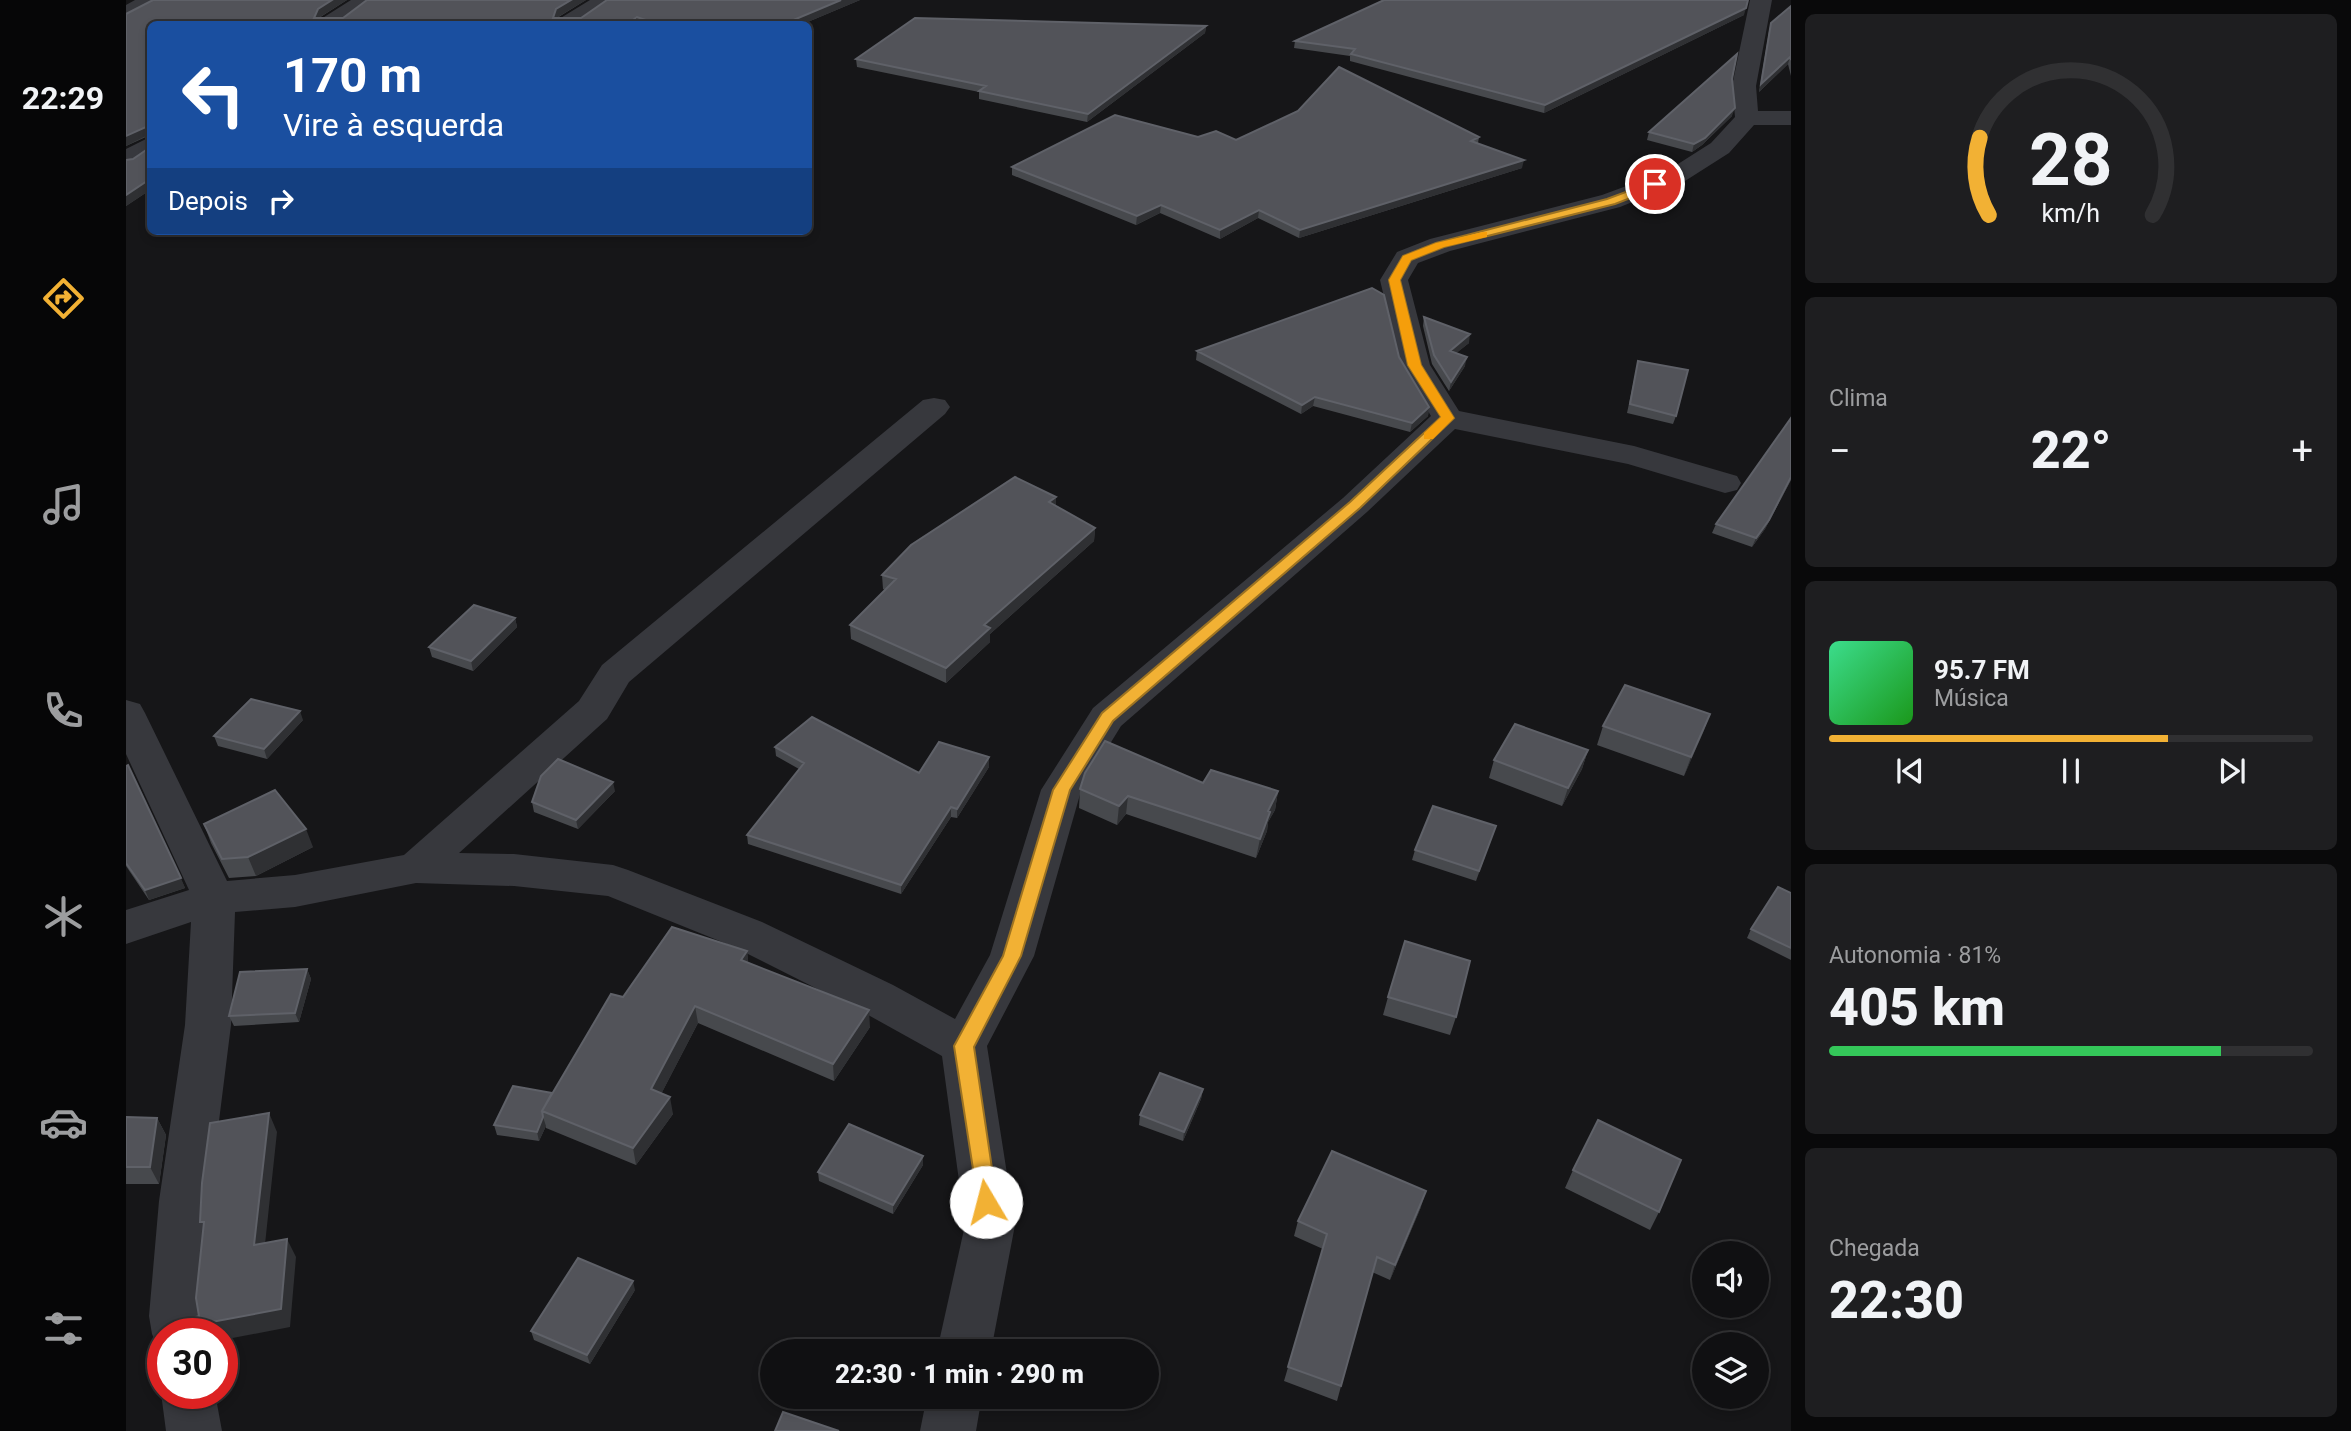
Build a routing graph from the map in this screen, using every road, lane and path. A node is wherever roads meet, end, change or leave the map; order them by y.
1 (150, 0) edge
2 (365, 0) edge
3 (605, 0) edge
4 (1761, 0) edge
5 (126, 14) edge
6 (334, 21) edge
7 (572, 21) edge
8 (1747, 118) junction
9 (1791, 118) edge
10 (147, 146) edge
11 (126, 160) edge
12 (934, 407) dead end
13 (1448, 418) junction
14 (1725, 483) dead end
15 (126, 713) edge
16 (416, 868) junction
17 (214, 898) junction
18 (126, 927) edge
19 (964, 1046) junction
20 (176, 1318) edge
21 (966, 1339) edge
22 (191, 1409) edge
23 (952, 1409) edge
24 (194, 1431) edge
25 (948, 1431) edge

1 - 5 street
2 - 6 street
3 - 7 street
4 - 8 street
8 - 9 street
8 - 13 street
10 - 11 street
12 - 16 street
13 - 14 street
13 - 19 street
15 - 17 street
16 - 17 street
16 - 19 street
17 - 18 street
17 - 20 street
19 - 21 street
22 - 24 street
23 - 25 street

